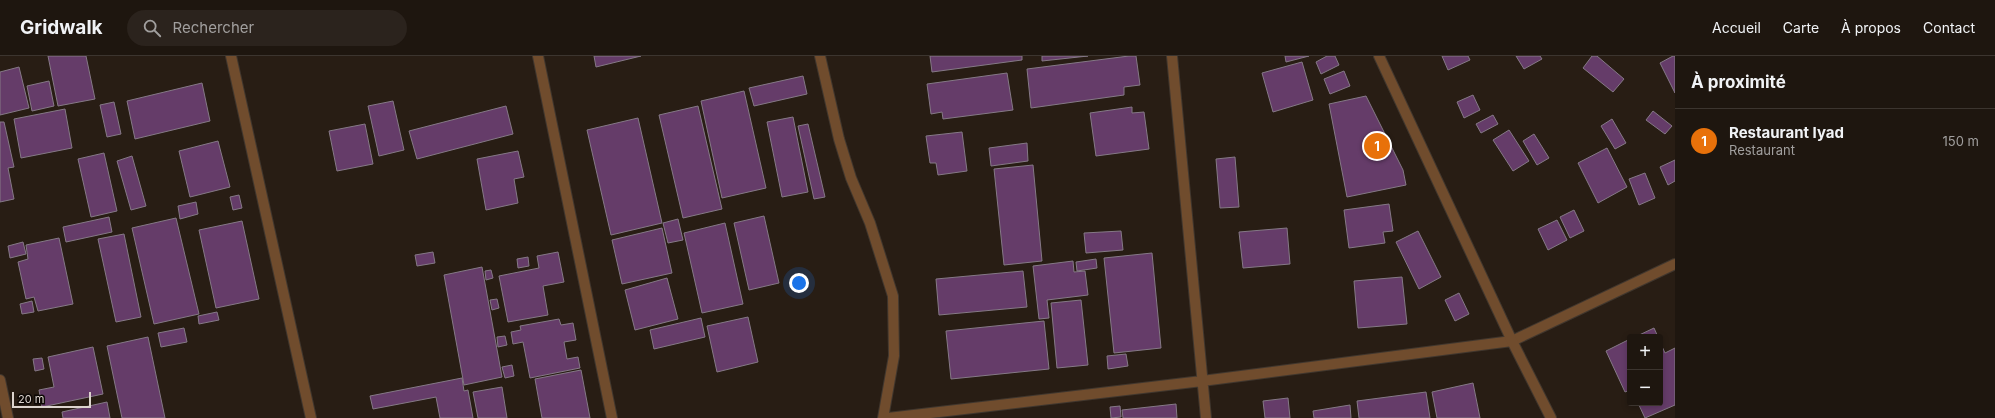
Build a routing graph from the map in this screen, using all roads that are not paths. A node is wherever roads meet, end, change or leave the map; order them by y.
1 (231, 56) edge
2 (538, 56) edge
3 (820, 56) edge
4 (1172, 56) edge
5 (1379, 56) edge
6 (1675, 264) edge
7 (1512, 341) junction
8 (0, 380) edge
9 (1202, 381) junction
10 (8, 418) edge
11 (311, 418) edge
12 (612, 418) edge
13 (883, 418) edge
14 (888, 418) edge
15 (1206, 418) edge
16 (1551, 418) edge

1 - 11 street
2 - 12 street
3 - 13 street
4 - 9 street
5 - 7 street
6 - 7 street
7 - 9 street
7 - 16 street
8 - 10 street
9 - 14 street
9 - 15 street

